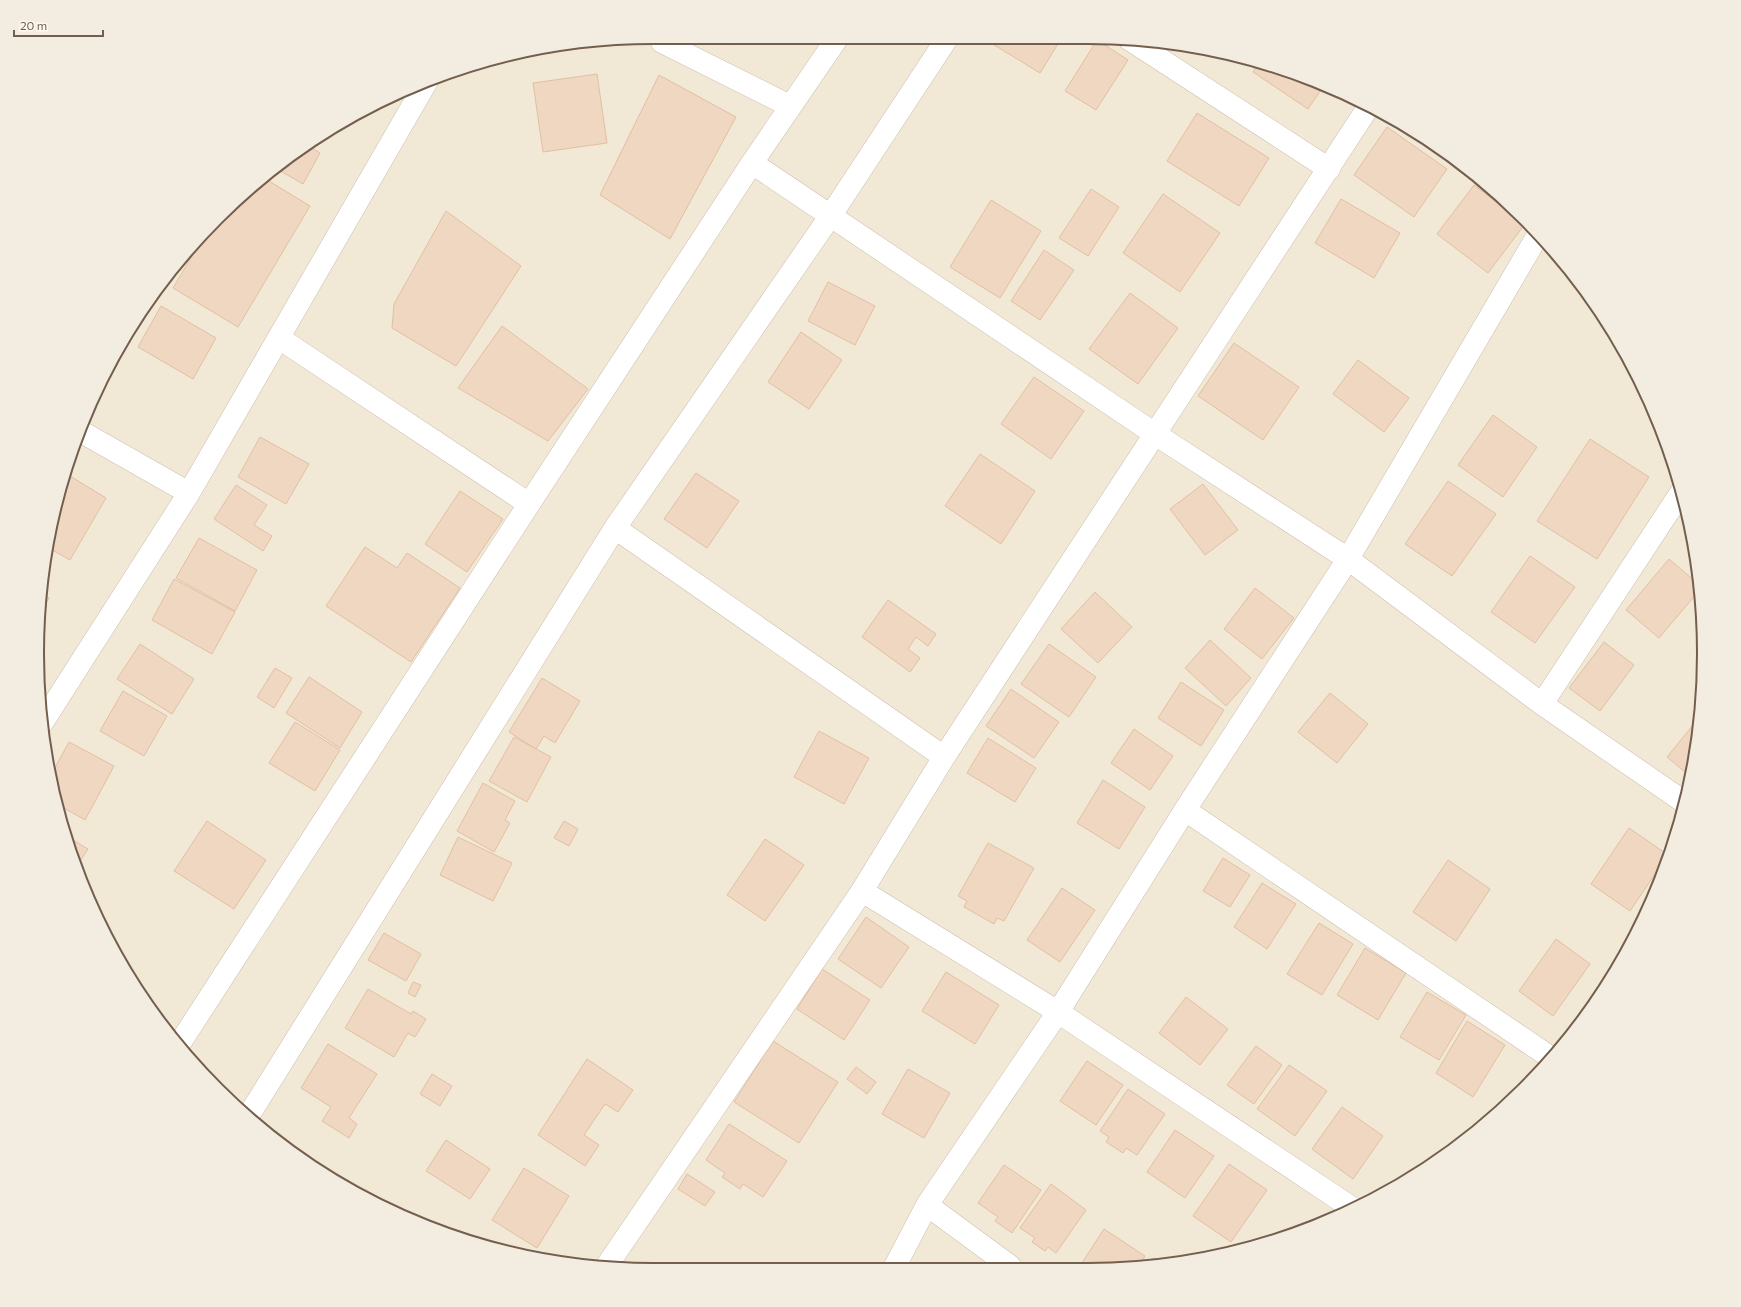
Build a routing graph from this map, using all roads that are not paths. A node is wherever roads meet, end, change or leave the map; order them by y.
1 (666, 44) edge
2 (833, 44) edge
3 (943, 44) edge
4 (1140, 46) edge
5 (422, 89) edge
6 (790, 106) junction
7 (1366, 112) edge
8 (752, 163) junction
9 (1329, 169) junction
10 (831, 216) junction
11 (1535, 240) edge
12 (279, 338) junction
13 (85, 434) edge
14 (1156, 434) junction
15 (189, 494) junction
16 (1677, 499) edge
17 (528, 504) junction
18 (615, 528) junction
19 (1348, 559) junction
20 (1542, 704) junction
21 (47, 715) edge
22 (944, 757) junction
23 (1679, 798) edge
24 (1184, 810) junction
25 (862, 891) junction
26 (1058, 1012) junction
27 (182, 1040) edge
28 (1546, 1055) edge
29 (251, 1111) edge
30 (926, 1205) junction
31 (1347, 1205) edge
32 (610, 1262) edge
33 (897, 1263) edge
34 (1006, 1263) edge

1 - 6 street
2 - 6 street
3 - 10 street
4 - 9 street
5 - 12 street
6 - 8 street
7 - 9 street
8 - 10 street
8 - 17 street
9 - 14 street
10 - 14 street
10 - 18 street
11 - 19 street
12 - 15 street
12 - 17 street
13 - 15 street
14 - 19 street
14 - 22 street
15 - 21 street
16 - 20 street
17 - 27 street
18 - 22 street
18 - 29 street
19 - 20 street
19 - 24 street
20 - 23 street
22 - 25 street
24 - 26 street
24 - 28 street
25 - 26 street
25 - 32 street
26 - 30 street
26 - 31 street
30 - 33 street
30 - 34 street

